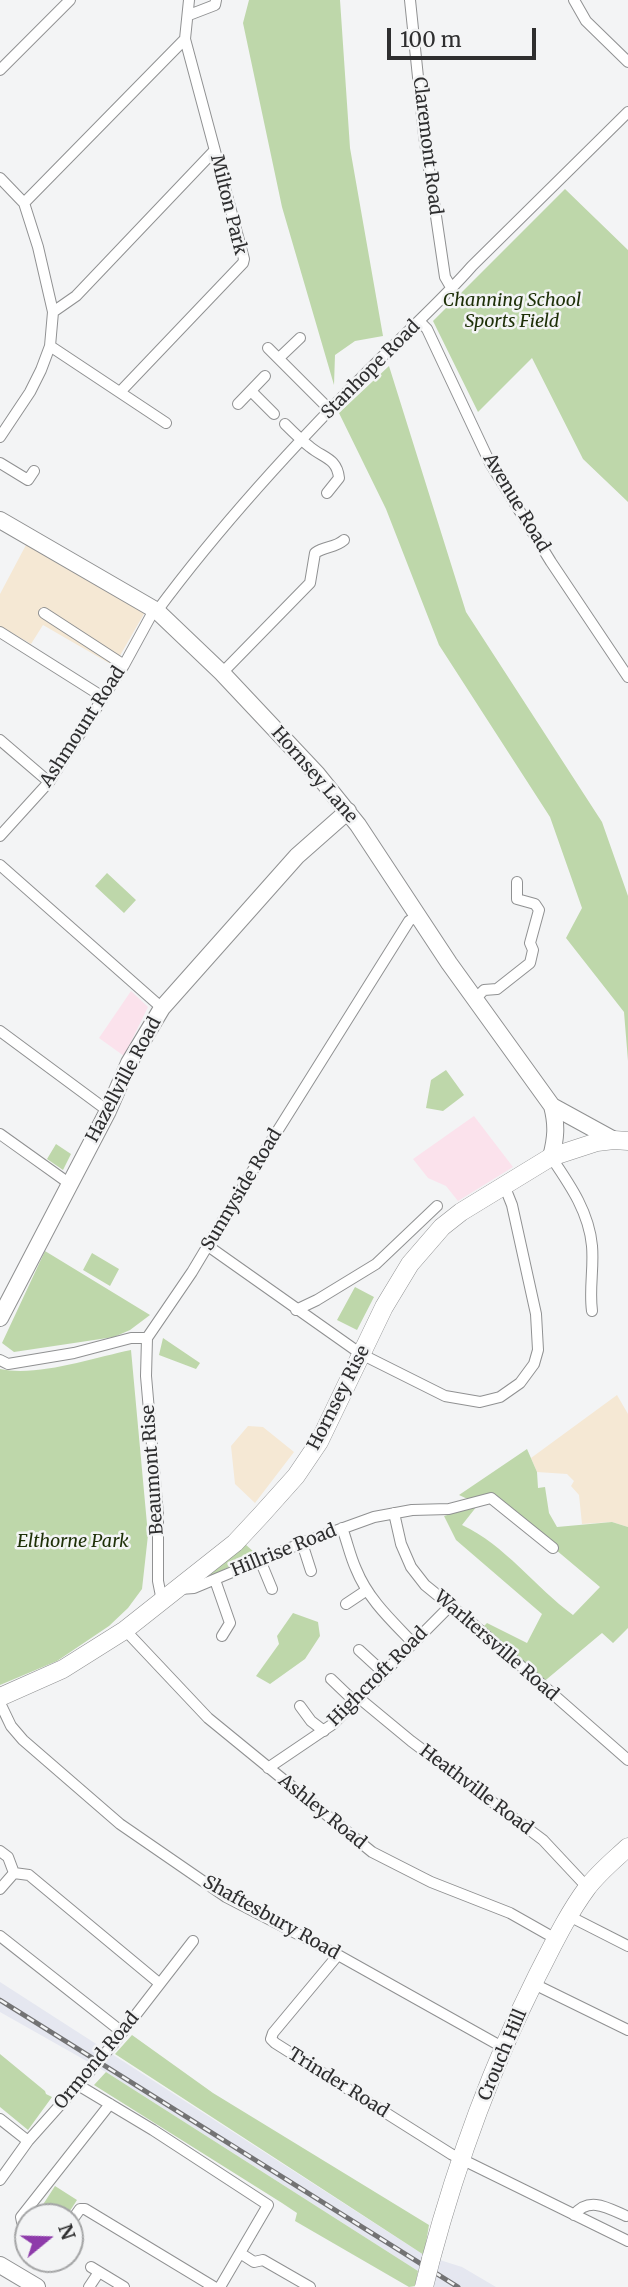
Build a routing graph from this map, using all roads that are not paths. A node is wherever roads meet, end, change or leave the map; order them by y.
1 (70, 0) edge
2 (189, 0) edge
3 (216, 0) edge
4 (410, 0) edge
5 (574, 0) edge
6 (189, 15) junction
7 (185, 39) junction
8 (628, 62) edge
9 (0, 70) edge
10 (628, 112) edge
11 (214, 151) junction
12 (0, 178) edge
13 (24, 203) junction
14 (452, 289) junction
15 (53, 312) junction
16 (419, 321) junction
17 (300, 338) dead end
18 (50, 346) junction
19 (268, 348) dead end
20 (279, 358) junction
21 (265, 376) dead end
22 (251, 391) junction
23 (120, 393) junction
24 (238, 404) dead end
25 (330, 410) junction
26 (274, 414) dead end
27 (166, 423) dead end
28 (285, 424) dead end
29 (0, 437) edge
30 (303, 440) junction
31 (0, 463) edge
32 (34, 471) dead end
33 (327, 493) dead end
34 (0, 520) edge
35 (344, 540) dead end
36 (155, 610) junction
37 (44, 613) dead end
38 (0, 632) edge
39 (124, 664) junction
40 (222, 673) junction
41 (628, 677) edge
42 (103, 697) junction
43 (0, 740) edge
44 (49, 782) junction
45 (348, 811) junction
46 (0, 836) edge
47 (0, 865) edge
48 (517, 882) dead end
49 (419, 915) junction
50 (475, 999) junction
51 (162, 1008) junction
52 (0, 1031) edge
53 (552, 1106) junction
54 (108, 1111) junction
55 (0, 1134) edge
56 (613, 1141) edge
57 (551, 1157) junction
58 (70, 1184) junction
59 (504, 1185) junction
60 (437, 1206) dead end
61 (208, 1246) junction
62 (5, 1297) edge
63 (296, 1310) junction
64 (592, 1311) dead end
65 (0, 1318) edge
66 (147, 1338) junction
67 (361, 1354) junction
68 (0, 1360) edge
69 (396, 1510) junction
70 (342, 1528) junction
71 (302, 1543) junction
72 (553, 1548) dead end
73 (260, 1560) junction
74 (311, 1571) dead end
75 (215, 1580) junction
76 (185, 1588) junction
77 (272, 1589) dead end
78 (367, 1590) junction
79 (162, 1601) junction
80 (346, 1604) dead end
81 (450, 1605) junction
82 (125, 1630) junction
83 (222, 1636) dead end
84 (412, 1643) junction
85 (359, 1650) dead end
86 (384, 1673) junction
87 (331, 1679) dead end
88 (0, 1697) edge
89 (357, 1700) junction
90 (0, 1703) edge
91 (300, 1706) dead end
92 (324, 1731) junction
93 (628, 1760) edge
94 (268, 1769) junction
95 (628, 1847) edge
96 (0, 1851) edge
97 (14, 1873) junction
98 (587, 1887) junction
99 (0, 1889) edge
100 (569, 1916) junction
101 (0, 1936) edge
102 (556, 1938) junction
103 (193, 1941) dead end
104 (628, 1946) edge
105 (338, 1955) junction
106 (159, 1983) junction
107 (534, 1984) junction
108 (628, 2030) edge
109 (122, 2032) junction
110 (504, 2048) junction
111 (78, 2085) junction
112 (110, 2104) junction
113 (0, 2119) edge
114 (28, 2141) junction
115 (461, 2160) junction
116 (0, 2180) edge
117 (32, 2203) edge
118 (84, 2209) edge
119 (627, 2214) edge
120 (574, 2215) junction
121 (616, 2235) junction
122 (628, 2241) edge
123 (240, 2253) junction
124 (0, 2265) edge
125 (37, 2287) edge
126 (89, 2287) edge
127 (124, 2287) edge
128 (214, 2287) edge
129 (220, 2287) edge
130 (310, 2287) edge
131 (424, 2287) edge

1 - 9 street
2 - 6 street, Milton Park
3 - 6 street
4 - 14 street, Claremont Road
5 - 8 street
6 - 7 street, Milton Park
7 - 11 street, Milton Park
7 - 13 street
10 - 14 street, Stanhope Road
11 - 15 street
11 - 23 street, Milton Park
12 - 13 street
13 - 15 street
14 - 16 street, Stanhope Road
15 - 18 street
16 - 25 street, Stanhope Road
16 - 41 street, Avenue Road
17 - 20 street
18 - 23 street
18 - 29 street
19 - 20 street
20 - 25 street
21 - 22 street
22 - 24 street
22 - 26 street
23 - 27 street
25 - 30 street, Stanhope Road
28 - 30 street
30 - 33 street
30 - 36 street, Stanhope Road
31 - 32 street
34 - 36 main road, Hornsey Lane
35 - 40 street
36 - 39 street, Ashmount Road
36 - 40 main road, Hornsey Lane
37 - 39 street
38 - 42 street
39 - 42 street, Ashmount Road
40 - 45 main road, Hornsey Lane
42 - 44 street, Ashmount Road
43 - 44 street
44 - 46 street, Ashmount Road
45 - 49 main road, Hornsey Lane
45 - 51 main road, Hazellville Road
47 - 51 street
48 - 50 street
49 - 50 main road, Hornsey Lane
49 - 61 street, Sunnyside Road
50 - 53 main road, Hornsey Lane
51 - 54 main road, Hazellville Road
52 - 54 street
53 - 56 main road, Hornsey Lane
53 - 57 main road, Hornsey Lane
54 - 58 main road, Hazellville Road
55 - 58 street
56 - 57 main road, Hornsey Rise
57 - 59 main road, Hornsey Rise
57 - 64 street
58 - 62 main road, Hazellville Road
59 - 67 main road, Hornsey Rise
59 - 67 street
60 - 63 street
61 - 63 street
61 - 66 street, Sunnyside Road
62 - 65 main road, Hazellville Road
63 - 67 street
66 - 68 street
66 - 79 street, Beaumont Rise
67 - 76 main road, Hornsey Rise
69 - 70 street, Hillrise Road
69 - 72 street, Hillrise Road
69 - 81 street, Warltersville Road
70 - 71 street, Hillrise Road
70 - 78 street
71 - 73 street, Hillrise Road
71 - 74 street
73 - 75 street, Hillrise Road
73 - 77 street
75 - 76 street, Hillrise Road
75 - 83 street
76 - 79 main road, Hornsey Rise
78 - 80 street
78 - 84 street
79 - 82 main road, Hornsey Rise
81 - 84 street, Highcroft Road
81 - 93 street, Warltersville Road
82 - 88 main road, Hornsey Rise
82 - 94 street, Ashley Road
84 - 86 street, Highcroft Road
85 - 86 street
86 - 89 street, Highcroft Road
87 - 89 street, Heathville Road
89 - 92 street, Highcroft Road
89 - 98 street, Heathville Road
90 - 105 street, Shaftesbury Road
91 - 92 street
92 - 94 street, Highcroft Road
94 - 102 street, Ashley Road
95 - 98 main road, Crouch Hill
96 - 97 street
97 - 99 street
97 - 106 street
98 - 100 main road, Crouch Hill
100 - 102 main road, Crouch Hill
100 - 104 street
101 - 109 street
102 - 107 main road, Crouch Hill
103 - 106 street, Ormond Road
105 - 110 street, Shaftesbury Road
105 - 115 street, Trinder Road
106 - 109 street, Ormond Road
107 - 108 street
107 - 110 main road, Crouch Hill
109 - 111 street, Ormond Road, bridge
110 - 115 main road, Crouch Hill
111 - 112 street
111 - 114 street, Ormond Road
112 - 117 street
112 - 123 street
113 - 114 street
114 - 116 street, Ormond Road
115 - 120 street
115 - 131 main road, Crouch Hill, bridge
118 - 128 street
119 - 120 street
119 - 121 street
120 - 121 street
121 - 122 street
123 - 129 street
123 - 130 street
124 - 125 main road
126 - 127 street

